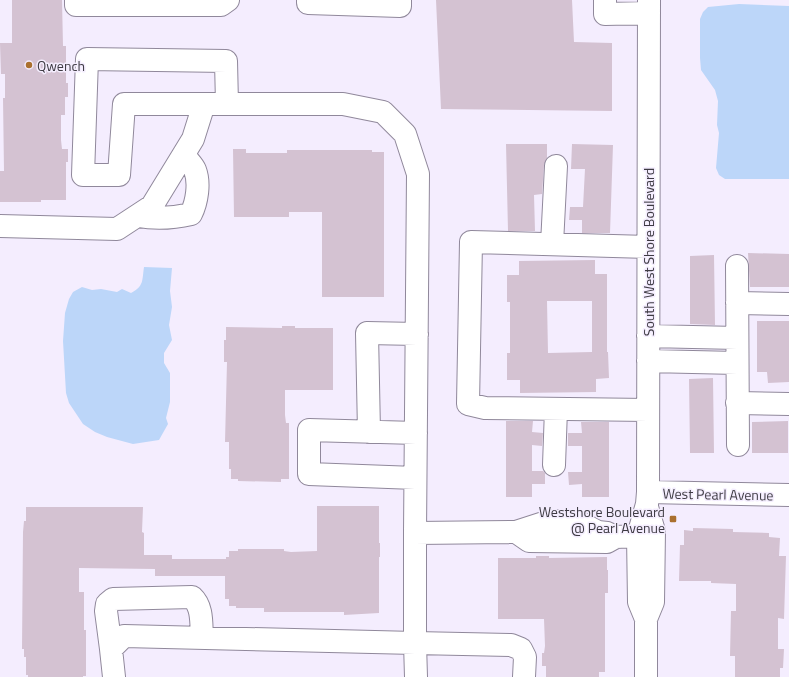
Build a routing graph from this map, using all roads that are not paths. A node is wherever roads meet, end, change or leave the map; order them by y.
1 (76, 0) edge
2 (228, 0) edge
3 (308, 0) edge
4 (400, 0) edge
5 (605, 0) edge
6 (144, 2) edge
7 (649, 7) edge
8 (204, 104) junction
9 (227, 104) junction
10 (184, 155) junction
11 (556, 166) dead end
12 (138, 216) junction
13 (0, 226) edge
14 (552, 244) junction
15 (648, 247) junction
16 (737, 266) dead end
17 (737, 303) junction
18 (789, 304) edge
19 (417, 334) junction
20 (648, 336) junction
21 (737, 338) junction
22 (648, 361) junction
23 (737, 363) junction
24 (738, 403) junction
25 (789, 404) edge
26 (556, 409) junction
27 (648, 410) junction
28 (369, 432) junction
29 (416, 433) junction
30 (738, 445) dead end
31 (554, 465) dead end
32 (415, 478) junction
33 (789, 495) edge
34 (647, 498) junction
35 (415, 533) junction
36 (638, 536) junction
37 (646, 619) junction
38 (202, 638) junction
39 (415, 643) junction
40 (111, 649) junction
41 (114, 677) edge
42 (415, 677) edge
43 (524, 677) edge
44 (646, 677) edge

1 - 6 street
2 - 6 street
3 - 4 street
5 - 7 street
7 - 15 street, South West Shore Boulevard
8 - 9 street
8 - 9 street
8 - 10 street
9 - 19 street
10 - 12 street
10 - 12 street
11 - 14 street
12 - 13 street
14 - 15 street
14 - 26 street
15 - 20 street, South West Shore Boulevard
16 - 17 street
17 - 18 street
17 - 21 street
19 - 28 street
19 - 29 street
20 - 21 street
20 - 22 street, South West Shore Boulevard
21 - 23 street
22 - 23 street
22 - 27 street, South West Shore Boulevard
23 - 24 street
24 - 25 street
24 - 30 street
26 - 27 street
26 - 31 street
27 - 34 street, South West Shore Boulevard
28 - 29 street
28 - 32 street
29 - 32 street
32 - 35 street
33 - 34 street, West Pearl Avenue
34 - 36 street, South West Shore Boulevard
34 - 37 street, South West Shore Boulevard
35 - 36 street
35 - 39 street
36 - 37 street, South West Shore Boulevard
37 - 44 street, South West Shore Boulevard
38 - 39 street
38 - 40 street
38 - 40 street
39 - 42 street
39 - 43 street
40 - 41 street

